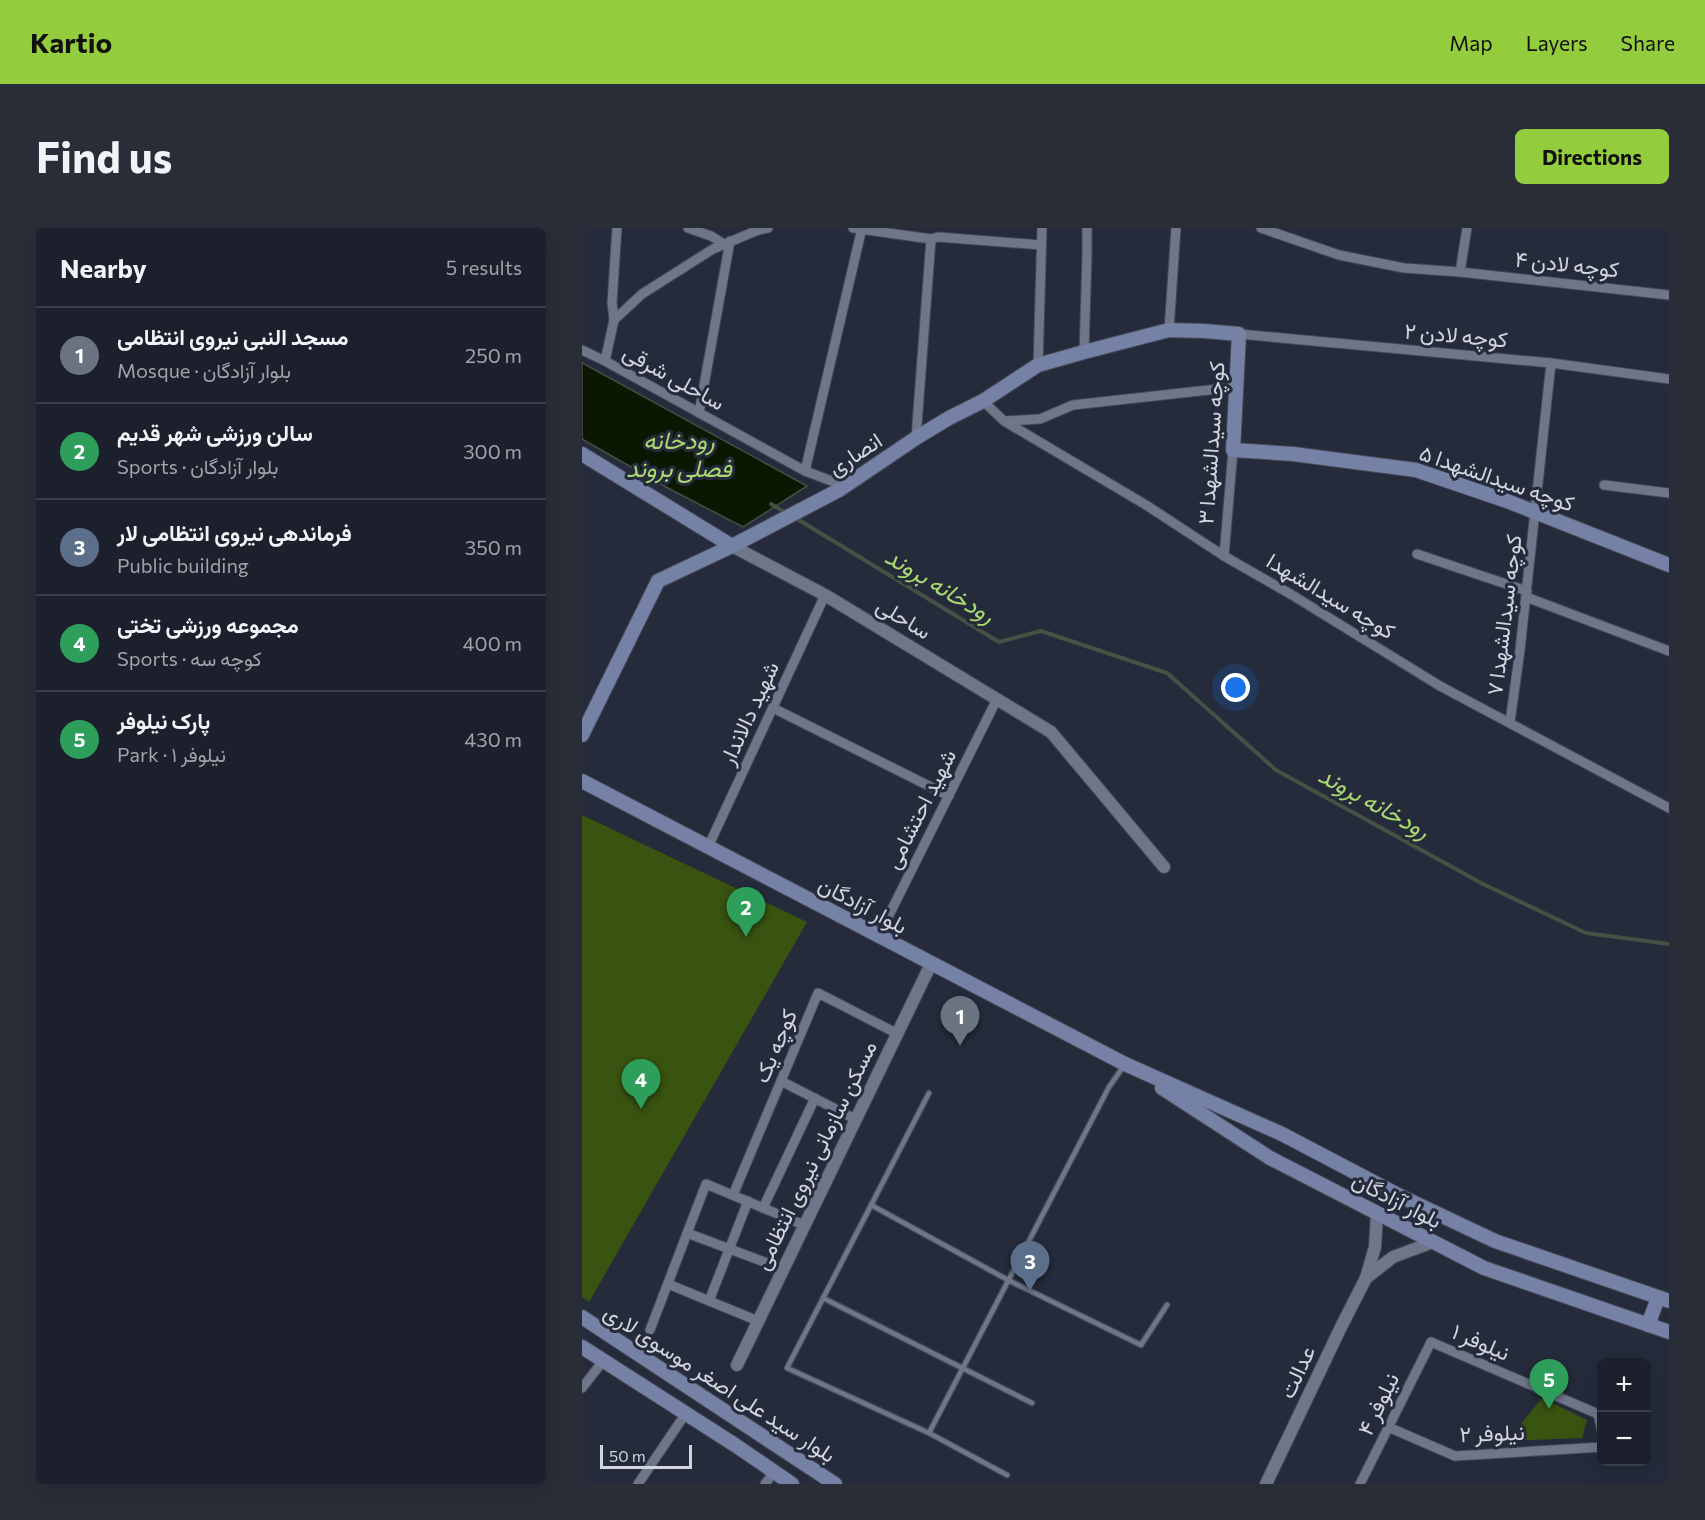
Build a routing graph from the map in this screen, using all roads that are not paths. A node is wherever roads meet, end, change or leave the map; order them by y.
1 (617, 228) edge
2 (688, 228) edge
3 (768, 228) edge
4 (859, 228) edge
5 (1042, 228) edge
6 (1087, 228) edge
7 (1176, 228) edge
8 (1261, 228) edge
9 (1467, 228) edge
10 (936, 235) edge
11 (727, 243) junction
12 (1041, 245) junction
13 (1460, 272) junction
14 (1669, 295) edge
15 (614, 320) junction
16 (1170, 330) junction
17 (1239, 334) junction
18 (582, 350) edge
19 (1084, 352) junction
20 (605, 361) junction
21 (1551, 363) junction
22 (1038, 365) junction
23 (1669, 379) edge
24 (1236, 387) junction
25 (983, 401) junction
26 (699, 413) junction
27 (1004, 421) junction
28 (916, 438) junction
29 (1233, 450) junction
30 (582, 455) edge
31 (804, 471) junction
32 (1604, 485) dead end
33 (842, 488) junction
34 (1669, 493) edge
35 (1536, 513) junction
36 (732, 546) junction
37 (1417, 554) dead end
38 (1224, 556) junction
39 (1669, 565) edge
40 (1526, 594) junction
41 (825, 595) junction
42 (1669, 651) edge
43 (997, 699) junction
44 (773, 708) junction
45 (1510, 722) junction
46 (582, 735) edge
47 (582, 781) edge
48 (949, 796) junction
49 (1669, 808) edge
50 (708, 847) junction
51 (1164, 867) dead end
52 (878, 937) junction
53 (931, 964) junction
54 (896, 1033) junction
55 (1125, 1064) junction
56 (781, 1081) junction
57 (929, 1093) dead end
58 (815, 1098) junction
59 (855, 1119) junction
60 (733, 1195) junction
61 (748, 1201) junction
62 (871, 1205) junction
63 (763, 1208) junction
64 (1377, 1214) junction
65 (804, 1225) junction
66 (687, 1233) junction
67 (1433, 1242) junction
68 (729, 1249) junction
69 (783, 1269) junction
70 (1366, 1278) junction
71 (1008, 1280) junction
72 (668, 1284) junction
73 (823, 1298) junction
74 (1663, 1299) edge
75 (709, 1301) junction
76 (1167, 1305) dead end
77 (582, 1317) edge
78 (758, 1321) junction
79 (1648, 1325) junction
80 (650, 1330) dead end
81 (1669, 1332) edge
82 (1431, 1342) joint
83 (582, 1347) edge
84 (603, 1361) junction
85 (737, 1365) dead end
86 (963, 1368) junction
87 (582, 1389) edge
88 (1032, 1403) dead end
89 (686, 1413) junction
90 (1597, 1414) edge
91 (1388, 1427) junction
92 (928, 1433) junction
93 (1597, 1447) edge
94 (774, 1472) junction
95 (1007, 1475) dead end
96 (638, 1484) edge
97 (765, 1484) edge
98 (792, 1484) edge
99 (835, 1484) edge
100 (1266, 1484) edge
101 (1360, 1484) edge

1 - 15 street
2 - 11 street
3 - 11 street
4 - 10 street
4 - 31 street
5 - 12 street
6 - 19 street
7 - 16 street
8 - 13 street, کوچه لادن ۴
9 - 13 street
10 - 12 street
10 - 28 street
11 - 15 street
11 - 26 street
12 - 22 street
13 - 14 street, کوچه لادن ۴
15 - 20 street
16 - 17 main road, انصاری
16 - 19 main road, انصاری
17 - 21 street, کوچه لادن ۲
17 - 24 main road, کوچه سیدالشهدا ۳
18 - 20 street, ساحلی شرقی
19 - 22 main road, انصاری
20 - 26 street, ساحلی شرقی
21 - 23 street, کوچه لادن ۲
21 - 35 street, کوچه سیدالشهدا ۷
22 - 25 main road, انصاری
24 - 27 street
24 - 29 main road, کوچه سیدالشهدا ۳
25 - 27 street, کوچه سیدالشهدا
25 - 28 main road, انصاری
26 - 31 street, ساحلی شرقی
27 - 38 street, کوچه سیدالشهدا
28 - 33 main road, انصاری
29 - 35 main road, کوچه سیدالشهدا ۵
29 - 38 street, کوچه سیدالشهدا ۳
30 - 36 main road, ساحلی
31 - 33 street, ساحلی شرقی
32 - 34 street
33 - 36 main road, انصاری
35 - 39 main road, کوچه سیدالشهدا ۵
35 - 40 street, کوچه سیدالشهدا ۷
36 - 41 street, ساحلی
36 - 46 main road, انصاری
37 - 40 street
38 - 45 street, کوچه سیدالشهدا
40 - 42 street
40 - 45 street, کوچه سیدالشهدا ۷
41 - 43 street, ساحلی
41 - 44 street, شهید دالاندار
43 - 48 street, شهید احتشامی
43 - 51 street, ساحلی
44 - 48 street
44 - 50 street, شهید دالاندار
45 - 49 street, کوچه سیدالشهدا
47 - 50 main road, بلوار آزادگان
48 - 52 street, شهید احتشامی
50 - 52 main road, بلوار آزادگان
52 - 53 main road, بلوار آزادگان
53 - 54 street, مسکن سازمانی نیروی انتظامی
53 - 55 main road, بلوار آزادگان
54 - 56 street, کوچه یک
54 - 59 street, مسکن سازمانی نیروی انتظامی
55 - 64 main road, بلوار آزادگان
55 - 71 lane
55 - 74 main road, بلوار آزادگان
56 - 58 street
56 - 60 street, کوچه یک
57 - 62 lane
58 - 59 street
58 - 63 street
59 - 65 street, مسکن سازمانی نیروی انتظامی
60 - 61 street
60 - 66 street
61 - 63 street
61 - 68 street
62 - 71 lane
62 - 73 lane
63 - 65 street
64 - 67 main road, بلوار آزادگان
64 - 70 street
65 - 69 street, مسکن سازمانی نیروی انتظامی
66 - 68 street
66 - 72 street
67 - 70 street
67 - 79 main road, بلوار آزادگان
68 - 69 street
68 - 75 street
69 - 78 street, مسکن سازمانی نیروی انتظامی
70 - 100 street, عدالت
71 - 76 lane
71 - 86 lane
72 - 75 street
72 - 80 street
73 - 86 lane
73 - 92 lane
74 - 79 main road
75 - 78 street
77 - 99 main road, بلوار سید علی اصغر موسوی لاری
78 - 85 street, مسکن سازمانی نیروی انتظامی
79 - 81 main road, بلوار آزادگان
82 - 90 street, نیلوفر ۱
82 - 91 street, نیلوفر ۴
83 - 84 main road, بلوار سید علی اصغر موسوی لاری
84 - 87 street
84 - 89 main road, بلوار سید علی اصغر موسوی لاری
86 - 88 lane
86 - 92 lane
89 - 94 main road, بلوار سید علی اصغر موسوی لاری
89 - 96 street
91 - 93 street, نیلوفر ۲
91 - 101 street, نیلوفر ۴
92 - 95 lane
94 - 97 street
94 - 98 main road, بلوار سید علی اصغر موسوی لاری

